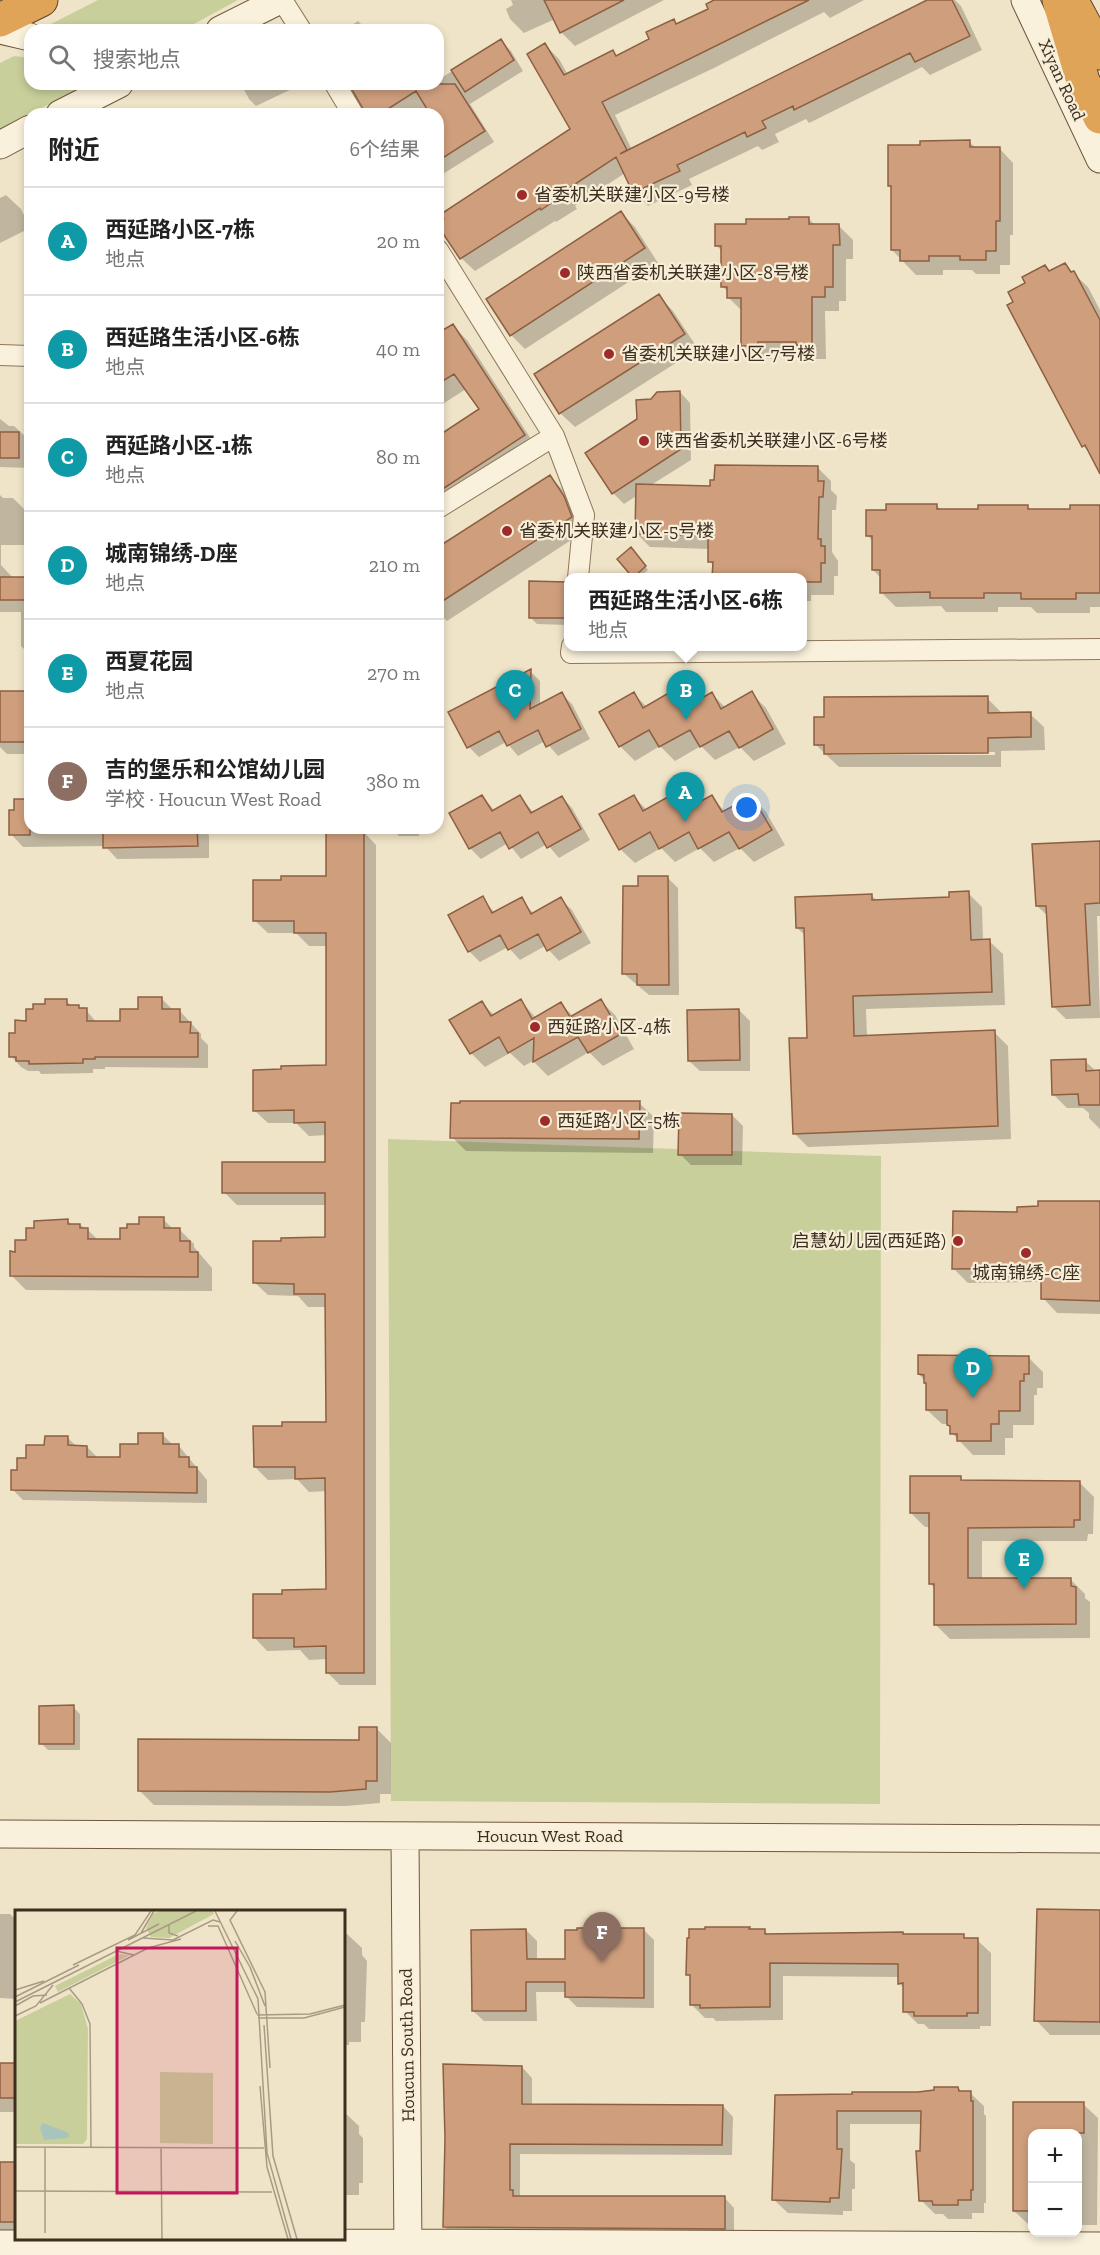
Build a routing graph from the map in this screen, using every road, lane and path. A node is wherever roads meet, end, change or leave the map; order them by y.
1 (41, 0) edge
2 (281, 0) edge
3 (1024, 0) edge
4 (1059, 0) edge
5 (1071, 0) edge
6 (0, 20) edge
7 (232, 24) edge
8 (297, 24) edge
9 (0, 30) edge
10 (24, 36) edge
11 (1100, 53) edge
12 (107, 90) edge
13 (338, 90) edge
14 (72, 108) edge
15 (349, 108) edge
16 (1100, 117) edge
17 (24, 132) edge
18 (0, 145) edge
19 (1100, 159) edge
20 (444, 260) edge
21 (0, 355) edge
22 (24, 356) edge
23 (554, 436) junction
24 (444, 504) edge
25 (578, 573) edge
26 (1100, 649) edge
27 (571, 651) edge
28 (0, 1834) edge
29 (405, 1836) junction
30 (1100, 1839) edge
31 (0, 2244) edge
32 (1100, 2246) edge
33 (408, 2249) edge

1 - 6 highway
2 - 7 street
2 - 8 street
3 - 19 street, Xiyan Road
4 - 16 highway
5 - 11 highway
9 - 10 street
12 - 14 street
13 - 15 street
17 - 18 street
20 - 23 street
21 - 22 street
23 - 24 street
23 - 25 street
26 - 27 street
28 - 29 street, Houcun West Road
29 - 30 street, Houcun West Road
29 - 33 street, Houcun South Road
31 - 33 street
32 - 33 street

